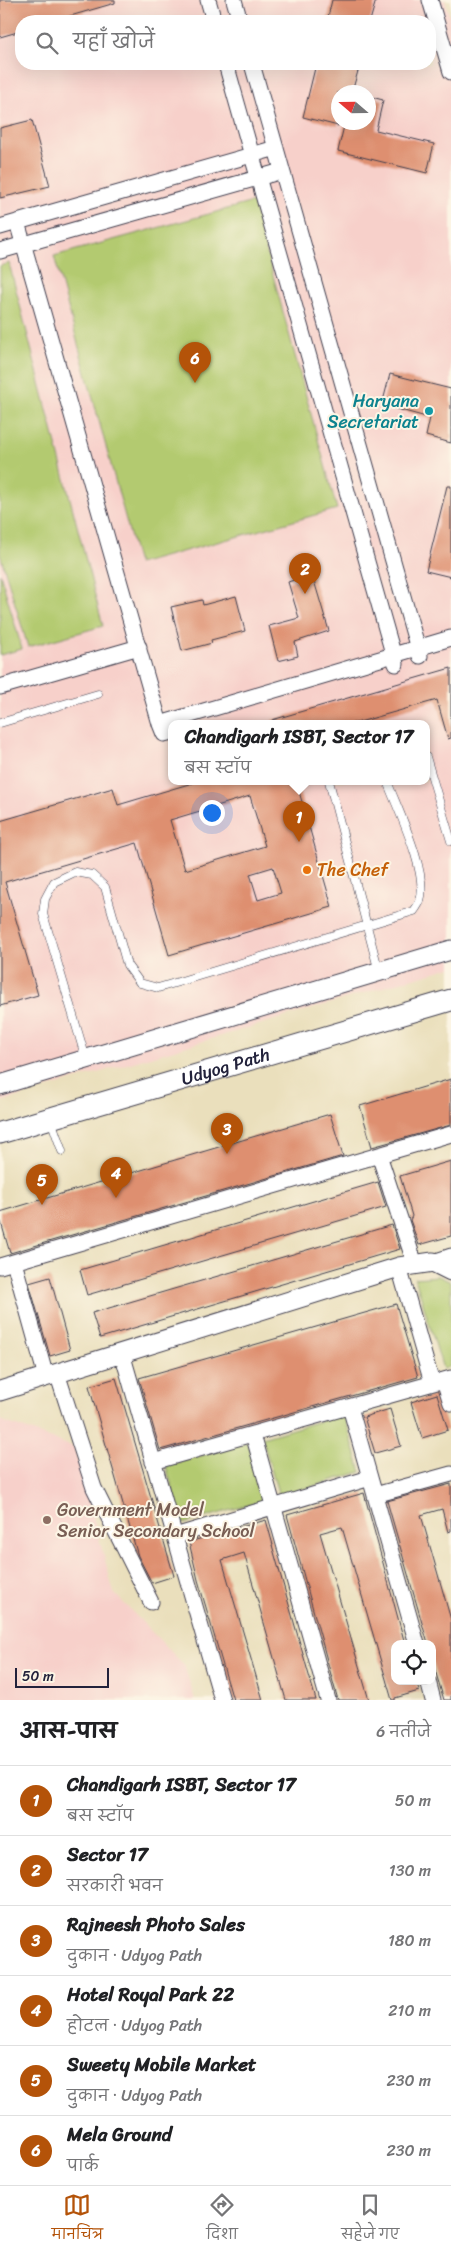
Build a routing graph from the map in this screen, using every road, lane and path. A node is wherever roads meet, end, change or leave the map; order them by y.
1 (208, 0) edge
2 (234, 0) edge
3 (430, 0) edge
4 (212, 15) edge
5 (238, 15) edge
6 (434, 15) edge
7 (436, 21) edge
8 (228, 70) edge
9 (254, 70) edge
10 (451, 72) edge
11 (276, 148) junction
12 (252, 155) junction
13 (282, 171) junction
14 (258, 178) junction
15 (132, 189) junction
16 (139, 211) junction
17 (17, 222) junction
18 (0, 227) edge
19 (23, 244) junction
20 (0, 251) edge
21 (385, 534) junction
22 (361, 540) junction
23 (451, 638) edge
24 (138, 647) junction
25 (451, 647) edge
26 (419, 652) junction
27 (395, 659) junction
28 (0, 687) edge
29 (98, 694) dead end
30 (193, 720) edge
31 (209, 720) edge
32 (0, 723) edge
33 (166, 728) edge
34 (430, 771) edge
35 (330, 785) edge
36 (389, 785) edge
37 (451, 842) edge
38 (366, 925) junction
39 (451, 950) edge
40 (379, 972) junction
41 (451, 985) edge
42 (451, 1000) edge
43 (86, 1060) junction
44 (0, 1085) edge
45 (0, 1118) edge
46 (51, 1118) junction
47 (0, 1133) edge
48 (451, 1134) edge
49 (62, 1151) dead end
50 (379, 1155) junction
51 (451, 1256) edge
52 (7, 1264) edge
53 (416, 1264) junction
54 (451, 1271) edge
55 (122, 1353) junction
56 (51, 1375) junction
57 (443, 1380) edge
58 (0, 1391) edge
59 (451, 1403) edge
60 (350, 1407) junction
61 (253, 1434) junction
62 (154, 1462) junction
63 (451, 1474) edge
64 (370, 1478) junction
65 (375, 1495) junction
66 (274, 1507) junction
67 (175, 1536) junction
68 (151, 1602) dead end
69 (416, 1640) edge
70 (429, 1685) edge
71 (222, 1700) edge
72 (328, 1700) edge
73 (433, 1700) edge

1 - 4 street
2 - 5 street
3 - 6 street
7 - 10 street
8 - 12 street
9 - 11 street
11 - 12 street
11 - 13 street
12 - 14 street
12 - 15 street
13 - 14 street
13 - 21 street
14 - 16 street
14 - 22 street
15 - 16 street
15 - 17 street
16 - 19 street
17 - 18 street
17 - 19 street
19 - 20 street
19 - 24 street
21 - 22 street
21 - 26 street
22 - 27 street
23 - 26 street
24 - 28 street
24 - 33 street
25 - 26 street
26 - 27 street
27 - 30 street
27 - 31 street
29 - 32 lane
34 - 37 lane
35 - 38 lane
36 - 38 lane
38 - 40 lane
38 - 43 lane
39 - 40 street
40 - 43 street
41 - 45 main road, Udyog Path
42 - 46 main road, Udyog Path
43 - 44 street
46 - 47 main road, Udyog Path
46 - 49 lane
48 - 50 street
50 - 52 street
50 - 53 street
51 - 53 street
52 - 56 street
53 - 54 street
53 - 55 street
53 - 57 street
55 - 56 street
55 - 62 street
56 - 58 street
56 - 68 street
57 - 59 street
57 - 60 street
60 - 61 street
60 - 64 street
61 - 62 street
61 - 66 street
62 - 67 street
63 - 65 street
64 - 65 street
64 - 66 street
65 - 69 street
66 - 67 street
66 - 72 street
67 - 71 street
70 - 73 street

